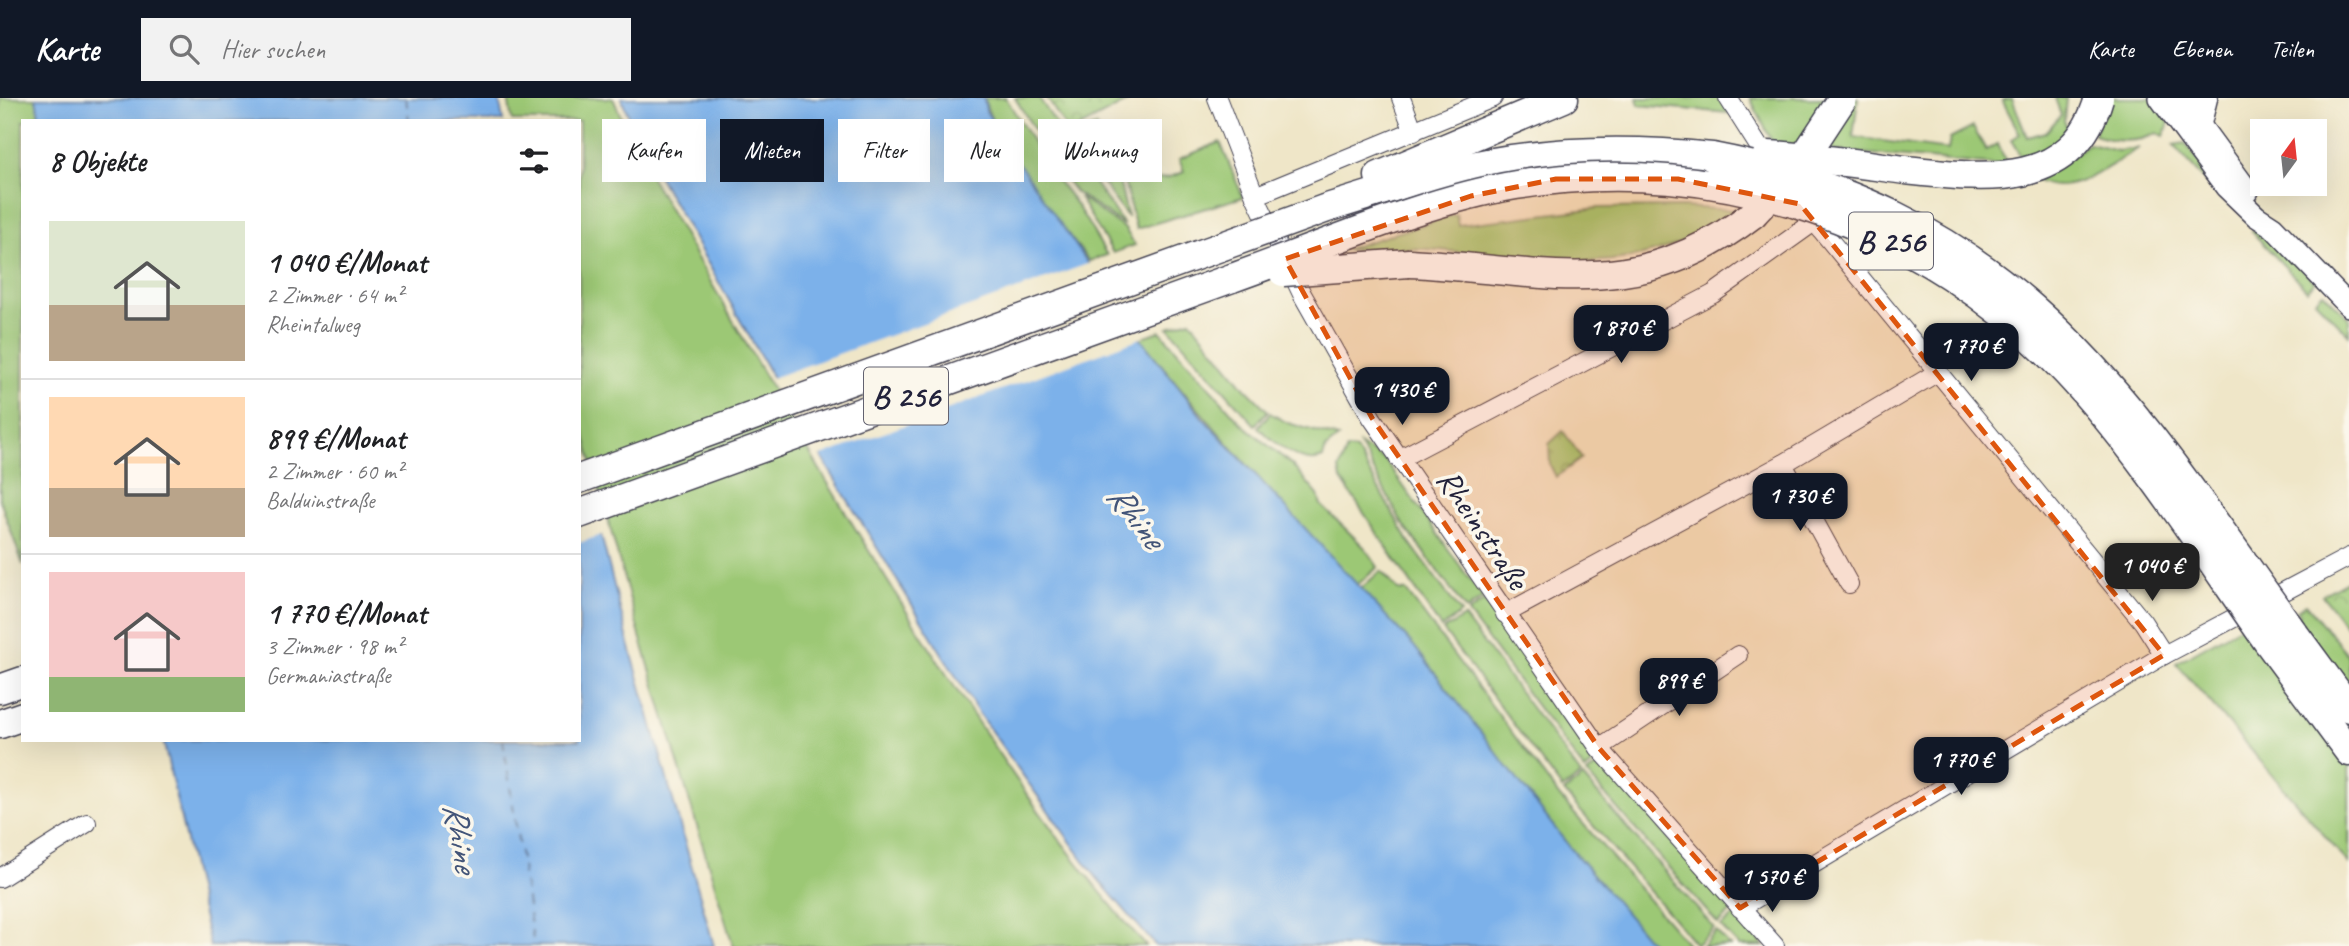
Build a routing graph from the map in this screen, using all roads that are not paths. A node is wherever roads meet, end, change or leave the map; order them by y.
1 (1217, 98) edge
2 (1401, 98) edge
3 (1493, 98) edge
4 (1564, 98) edge
5 (1728, 98) edge
6 (1843, 98) edge
7 (2099, 98) edge
8 (2160, 98) edge
9 (2180, 98) edge
10 (2200, 110) edge
11 (1414, 132) junction
12 (1712, 157) junction
13 (1255, 196) junction
14 (1327, 208) junction
15 (1814, 222) junction
16 (2273, 227) junction
17 (1232, 278) junction
18 (2349, 306) edge
19 (1938, 372) junction
20 (1399, 458) junction
21 (1783, 464) junction
22 (581, 478) edge
23 (581, 513) edge
24 (2349, 557) edge
25 (1849, 584) dead end
26 (1505, 614) junction
27 (2277, 633) junction
28 (1738, 655) dead end
29 (2164, 655) junction
30 (21, 682) edge
31 (0, 689) edge
32 (2349, 708) edge
33 (21, 717) edge
34 (0, 724) edge
35 (1599, 748) junction
36 (2349, 752) edge
37 (87, 823) dead end
38 (0, 878) edge
39 (1740, 908) junction
40 (1775, 946) edge

1 - 13 street, Rheinstraße
2 - 11 street
3 - 11 street
4 - 14 highway
5 - 15 street
6 - 17 highway, bridge
7 - 12 highway, bridge
8 - 16 street
9 - 10 street
10 - 16 street
11 - 13 street
12 - 14 highway, B 256
12 - 27 highway, B 256, bridge
13 - 20 street, Rheinstraße
14 - 22 highway, B 256, bridge
15 - 19 street
15 - 20 street
16 - 18 street
17 - 23 highway, B 256
17 - 27 highway, B 256, bridge
19 - 21 street
19 - 29 street
20 - 26 street, Rheinstraße
21 - 25 street
21 - 26 street
24 - 29 street
26 - 35 street, Rheinstraße
27 - 32 highway, B 256
27 - 36 highway, B 256
28 - 35 street
29 - 39 street
30 - 31 highway
33 - 34 highway
35 - 39 street, Rheinstraße
37 - 38 street
39 - 40 street, Rheinstraße

